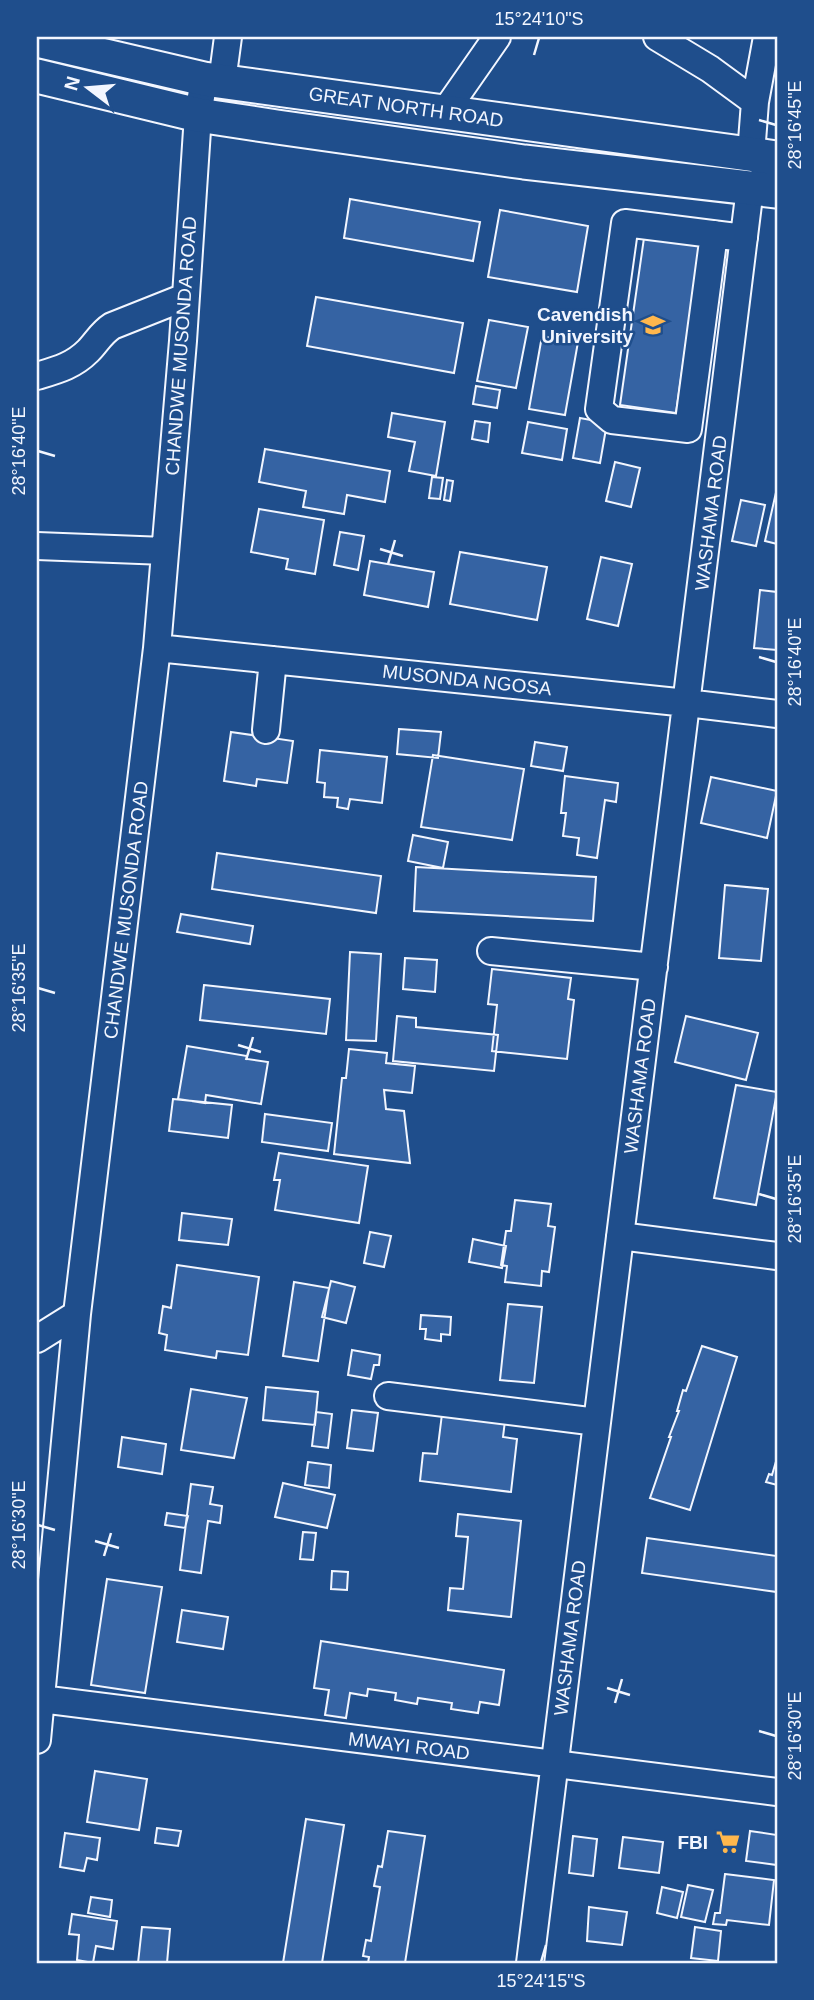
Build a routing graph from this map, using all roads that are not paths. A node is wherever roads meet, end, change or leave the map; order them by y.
1 (228, 37) edge
2 (497, 37) edge
3 (657, 37) edge
4 (37, 40) edge
5 (770, 43) edge
6 (37, 76) edge
7 (213, 80) junction
8 (755, 102) junction
9 (444, 113) junction
10 (198, 114) junction
11 (766, 173) edge
12 (714, 234) junction
13 (744, 238) junction
14 (185, 297) junction
15 (37, 376) edge
16 (37, 546) edge
17 (166, 551) junction
18 (157, 648) junction
19 (273, 660) junction
20 (687, 703) junction
21 (777, 714) edge
22 (266, 730) dead end
23 (491, 951) dead end
24 (654, 967) junction
25 (620, 1236) junction
26 (777, 1256) edge
27 (77, 1314) junction
28 (37, 1339) edge
29 (388, 1396) dead end
30 (597, 1422) junction
31 (41, 1699) junction
32 (37, 1740) edge
33 (555, 1765) junction
34 (777, 1792) edge
35 (530, 1963) edge

1 - 7 street, CHANDWE MUSONDA ROAD
2 - 9 street
3 - 8 street
4 - 7 main road, GREAT NORTH ROAD
5 - 8 street, WASHAMA ROAD
6 - 10 main road, GREAT NORTH ROAD
7 - 9 main road, GREAT NORTH ROAD
7 - 10 street, CHANDWE MUSONDA ROAD
8 - 11 street, WASHAMA ROAD
9 - 11 main road, GREAT NORTH ROAD
10 - 11 main road, GREAT NORTH ROAD
10 - 14 street, CHANDWE MUSONDA ROAD
11 - 13 street, WASHAMA ROAD
12 - 12 street
12 - 13 street
13 - 20 street, WASHAMA ROAD
14 - 15 street
14 - 17 street, CHANDWE MUSONDA ROAD
16 - 17 street
17 - 18 street, CHANDWE MUSONDA ROAD
18 - 19 street, MUSONDA NGOSA
18 - 27 street, CHANDWE MUSONDA ROAD
19 - 20 street, MUSONDA NGOSA
19 - 22 street
20 - 21 street, MUSONDA NGOSA
20 - 24 street, WASHAMA ROAD
23 - 24 street
24 - 25 street, WASHAMA ROAD
25 - 26 street
25 - 30 street, WASHAMA ROAD
27 - 28 street
27 - 31 street, CHANDWE MUSONDA ROAD
29 - 30 street
30 - 33 street, WASHAMA ROAD
31 - 32 street, CHANDWE MUSONDA ROAD
31 - 33 street, MWAYI ROAD
33 - 34 street, MWAYI ROAD
33 - 35 street, WASHAMA ROAD

